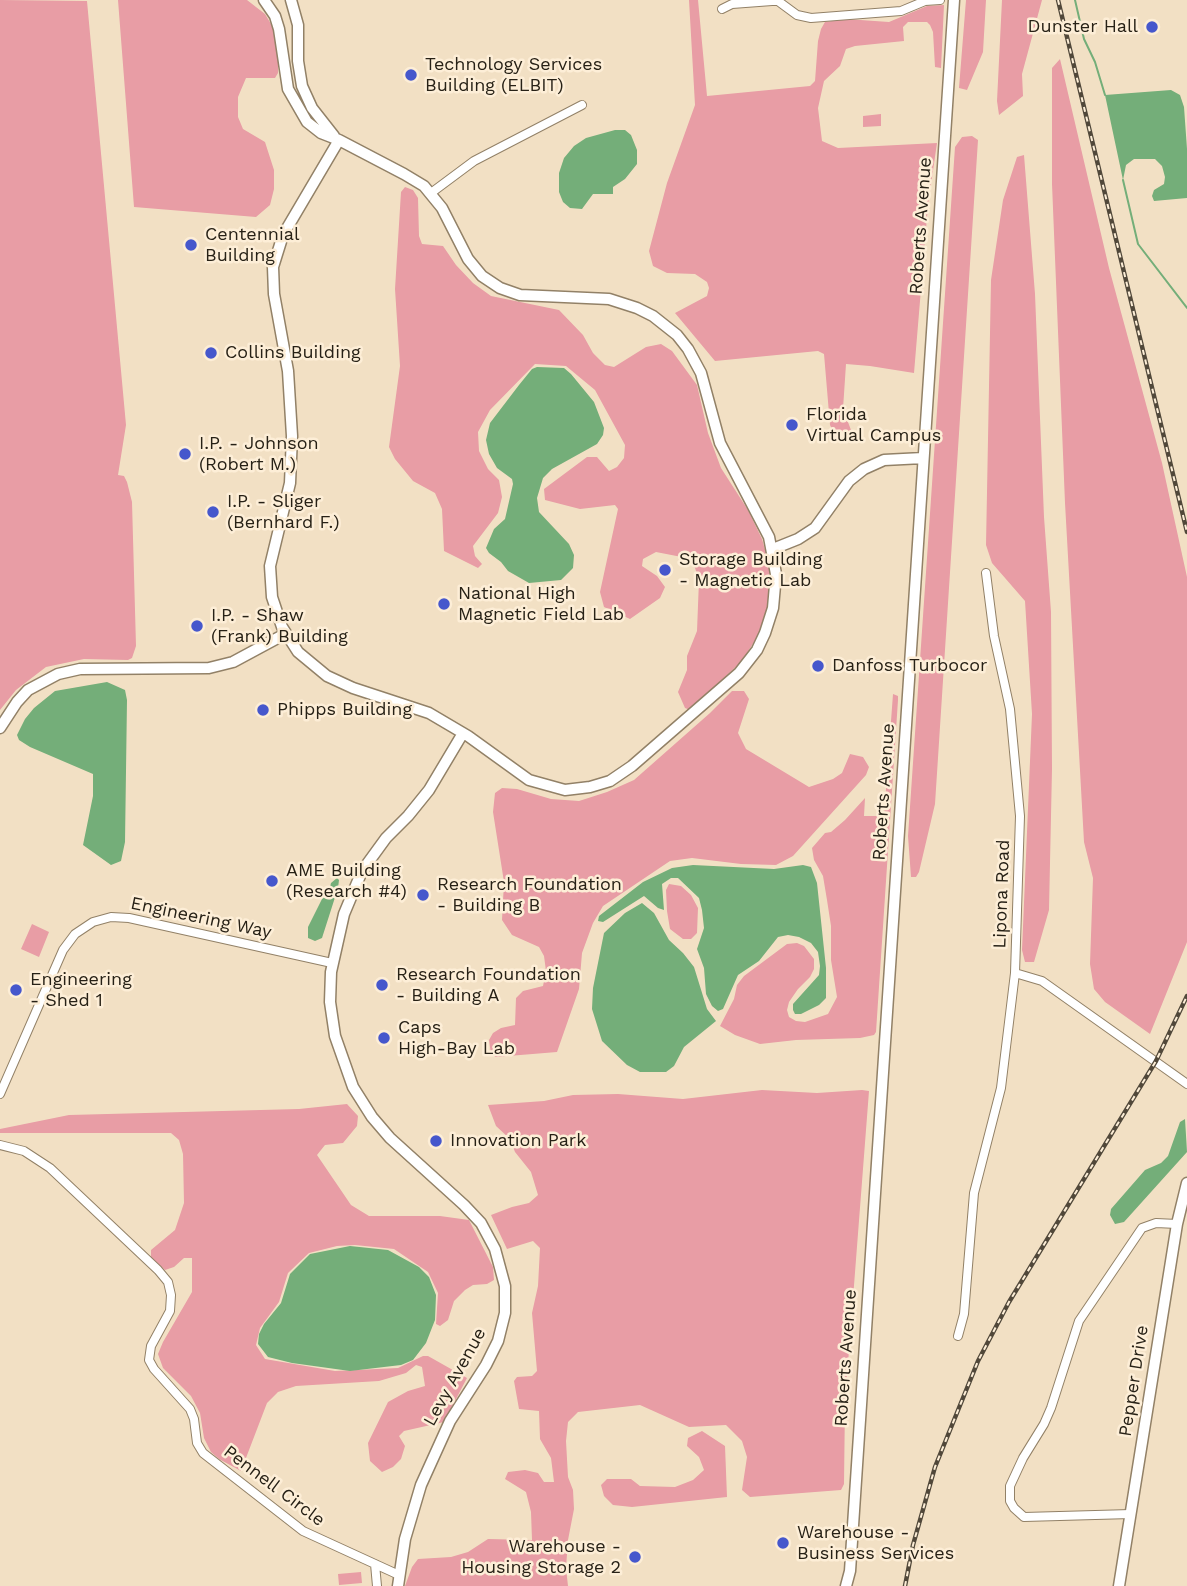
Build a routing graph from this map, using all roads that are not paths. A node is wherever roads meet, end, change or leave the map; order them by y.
1 (264, 0) edge
2 (940, 0) edge
3 (946, 0) edge
4 (954, 0) edge
5 (293, 5) edge
6 (722, 9) dead end
7 (275, 16) junction
8 (582, 105) dead end
9 (339, 141) junction
10 (431, 193) junction
11 (923, 458) junction
12 (772, 549) junction
13 (986, 573) dead end
14 (285, 634) junction
15 (0, 728) edge
16 (463, 733) junction
17 (332, 963) junction
18 (1015, 973) junction
19 (1187, 1084) edge
20 (0, 1094) edge
21 (0, 1145) edge
22 (1187, 1183) edge
23 (1177, 1224) junction
24 (958, 1336) dead end
25 (1131, 1514) junction
26 (375, 1564) junction
27 (398, 1581) edge
28 (377, 1586) edge
29 (846, 1586) edge
30 (1119, 1586) edge

1 - 7 street
2 - 6 street
3 - 4 street
4 - 11 street, Roberts Avenue
5 - 7 street
5 - 9 street
7 - 9 street
8 - 10 street
9 - 10 street
9 - 14 street
10 - 12 street
11 - 12 street
11 - 29 street, Roberts Avenue
12 - 16 street
13 - 18 street, Lipona Road
14 - 15 street
14 - 16 street
16 - 17 street, Levy Avenue
17 - 20 street, Engineering Way
17 - 27 street, Levy Avenue
18 - 19 street
18 - 24 street, Lipona Road
21 - 26 street, Pennell Circle
22 - 23 street, Pepper Drive
23 - 25 street, Pepper Drive
23 - 25 street
25 - 30 street, Pepper Drive
26 - 27 street, Pennell Circle
26 - 28 street

